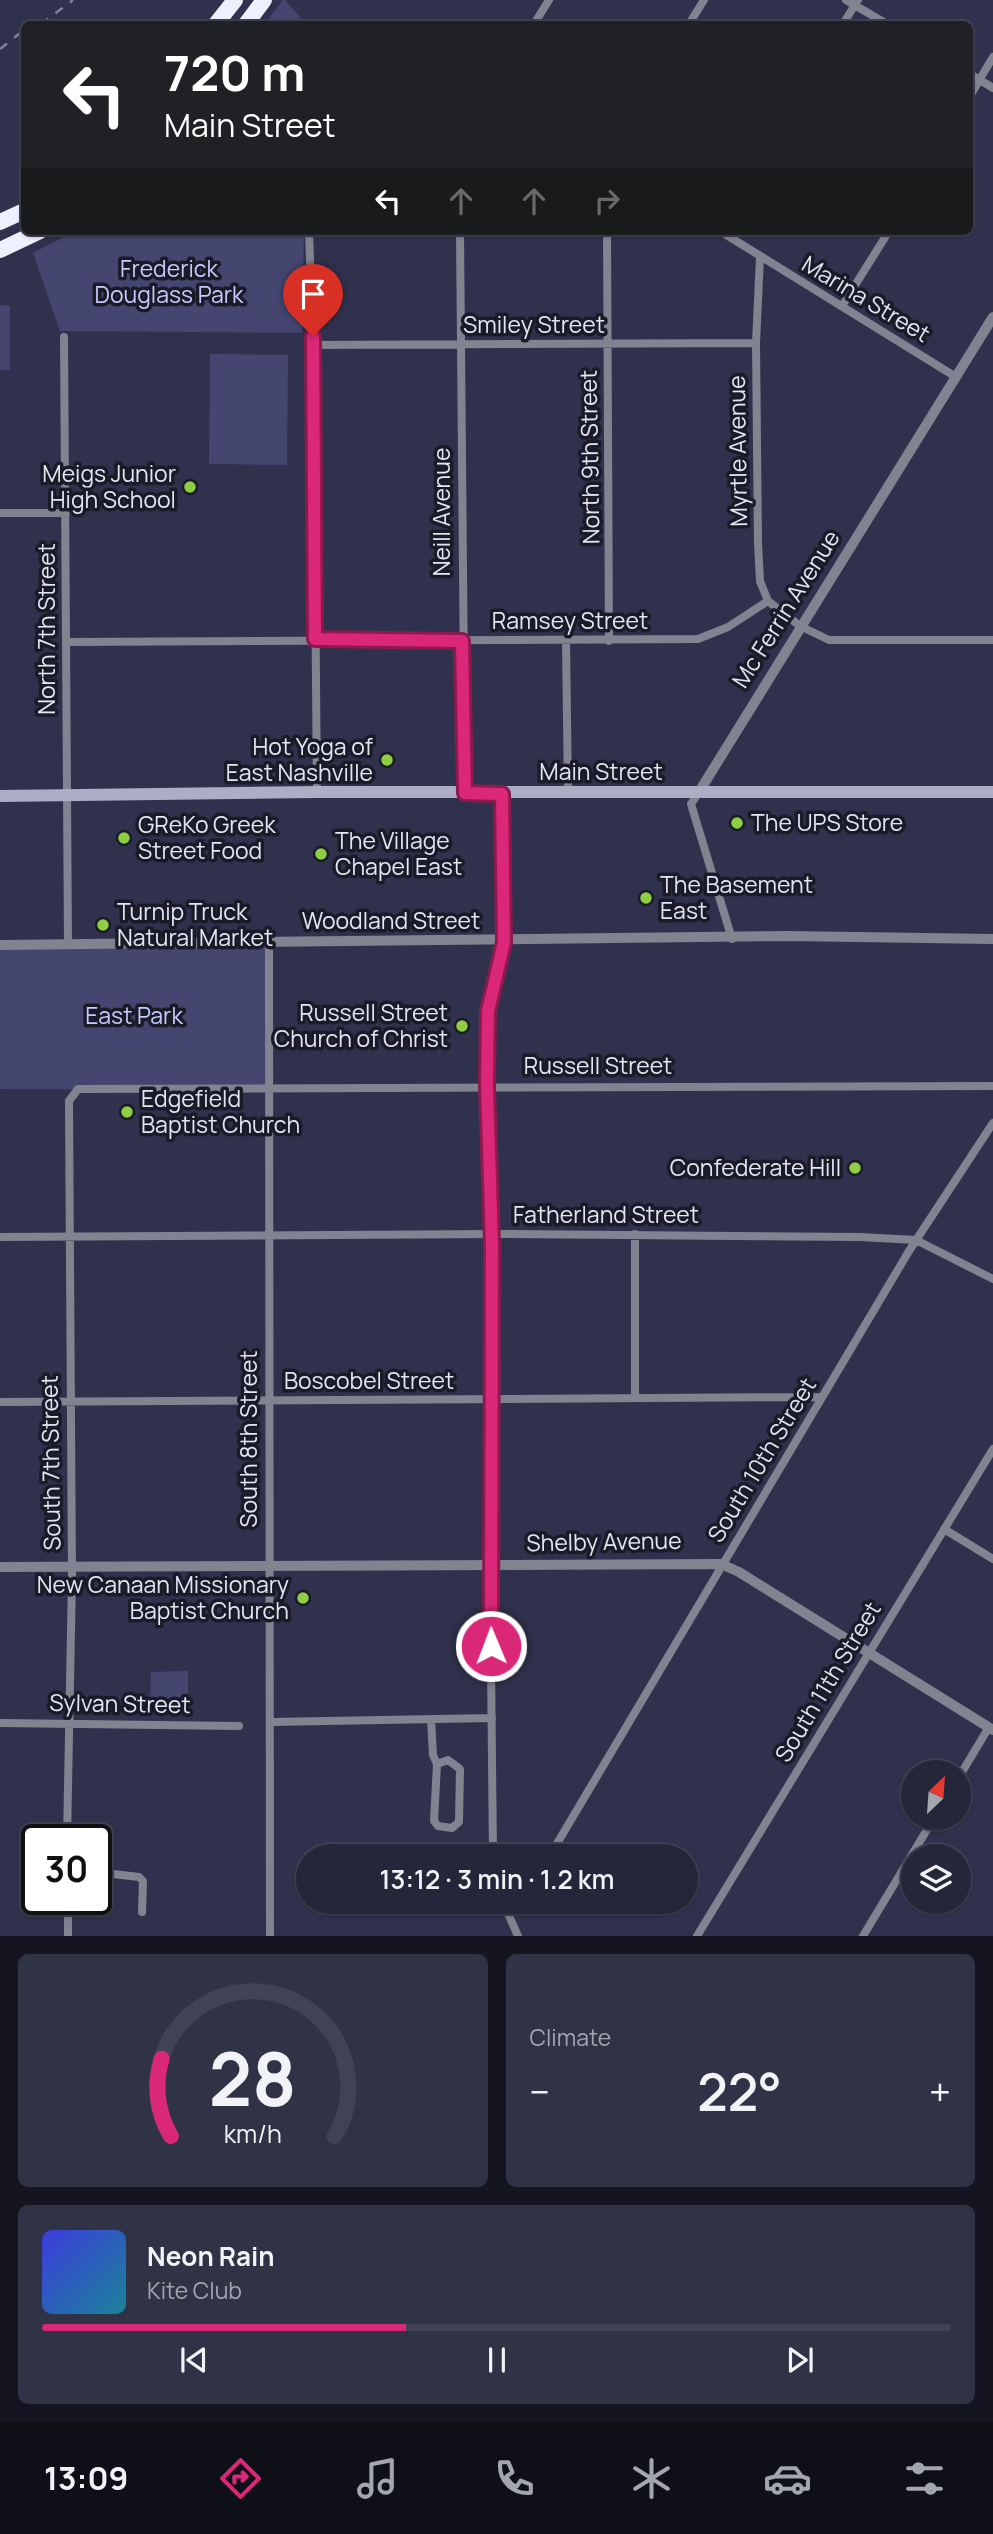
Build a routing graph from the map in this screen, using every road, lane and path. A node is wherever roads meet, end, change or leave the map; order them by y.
1 (235, 0) edge
2 (264, 0) edge
3 (704, 0) edge
4 (846, 0) edge
5 (547, 1) edge
6 (857, 3) edge
7 (218, 21) edge
8 (248, 21) edge
9 (536, 21) edge
10 (691, 21) edge
11 (845, 21) edge
12 (883, 21) edge
13 (993, 58) edge
14 (973, 76) edge
15 (979, 80) junction
16 (993, 88) edge
17 (973, 91) edge
18 (21, 212) edge
19 (0, 222) edge
20 (32, 235) edge
21 (309, 235) edge
22 (460, 235) edge
23 (607, 235) edge
24 (726, 235) edge
25 (886, 235) edge
26 (0, 250) edge
27 (760, 257) junction
28 (842, 306) junction
29 (993, 317) edge
30 (64, 337) dead end
31 (608, 343) junction
32 (756, 343) junction
33 (461, 344) junction
34 (313, 345) junction
35 (956, 377) junction
36 (0, 513) edge
37 (66, 513) junction
38 (768, 601) junction
39 (800, 626) junction
40 (315, 639) junction
41 (610, 640) junction
42 (993, 640) edge
43 (462, 641) junction
44 (566, 641) junction
45 (68, 642) junction
46 (317, 792) junction
47 (699, 792) junction
48 (993, 792) edge
49 (465, 793) junction
50 (502, 794) junction
51 (568, 794) junction
52 (67, 795) junction
53 (0, 796) edge
54 (732, 939) junction
55 (993, 939) edge
56 (504, 942) junction
57 (269, 943) junction
58 (68, 944) junction
59 (0, 945) edge
60 (487, 1086) junction
61 (993, 1086) edge
62 (78, 1089) joint
63 (267, 1090) junction
64 (993, 1123) edge
65 (490, 1234) junction
66 (635, 1234) junction
67 (268, 1236) junction
68 (0, 1237) edge
69 (69, 1237) junction
70 (916, 1240) junction
71 (993, 1279) edge
72 (822, 1397) junction
73 (635, 1398) junction
74 (491, 1400) junction
75 (268, 1401) junction
76 (0, 1402) edge
77 (69, 1403) junction
78 (993, 1449) edge
79 (944, 1529) junction
80 (993, 1559) edge
81 (721, 1564) junction
82 (268, 1565) junction
83 (490, 1565) junction
84 (72, 1566) junction
85 (0, 1567) edge
86 (868, 1652) junction
87 (492, 1718) junction
88 (431, 1719) junction
89 (68, 1722) junction
90 (271, 1722) junction
91 (0, 1723) edge
92 (239, 1726) dead end
93 (991, 1728) edge
94 (970, 1760) edge
95 (437, 1764) junction
96 (67, 1824) edge
97 (927, 1830) edge
98 (492, 1844) edge
99 (557, 1844) edge
100 (112, 1874) edge
101 (142, 1912) dead end
102 (508, 1914) edge
103 (68, 1915) edge
104 (68, 1936) edge
105 (270, 1936) edge
106 (518, 1936) edge
107 (697, 1936) edge
108 (863, 1936) edge

1 - 7 highway
2 - 8 highway
3 - 10 street
4 - 6 street
5 - 9 street
6 - 11 street
6 - 12 street
13 - 15 street
14 - 15 street
15 - 16 street
15 - 17 street
18 - 19 highway
20 - 26 highway
21 - 34 street
22 - 33 street, Neill Avenue
23 - 31 street, North 9th Street
24 - 27 street, Marina Street
25 - 28 street
27 - 28 street, Marina Street
27 - 32 street, Myrtle Avenue
28 - 35 street, Marina Street
29 - 35 street, Mc Ferrin Avenue
30 - 37 street, North 7th Street
31 - 32 street, Smiley Street
31 - 33 street, Smiley Street
31 - 41 street, North 9th Street
32 - 38 street, Myrtle Avenue
33 - 34 street, Smiley Street
33 - 43 street, Neill Avenue
34 - 40 street
35 - 39 street, Mc Ferrin Avenue
36 - 37 street
37 - 45 street, North 7th Street
38 - 39 street
38 - 41 street, Ramsey Street
39 - 42 street
39 - 47 street, Mc Ferrin Avenue
40 - 43 street, Ramsey Street
40 - 45 street, Ramsey Street
40 - 46 street
41 - 44 street, Ramsey Street
43 - 44 street, Ramsey Street
43 - 49 street, Neill Avenue
44 - 51 street
45 - 52 street, North 7th Street
46 - 49 main road, Main Street
46 - 52 main road, Main Street
47 - 48 main road, Main Street
47 - 51 main road, Main Street
47 - 54 street, Mc Ferrin Avenue
49 - 50 main road, Main Street
50 - 51 main road, Main Street
50 - 56 street
52 - 53 main road, Main Street
52 - 58 street
54 - 55 street, Woodland Street
54 - 56 street, Woodland Street
56 - 57 street, Woodland Street
56 - 60 street
57 - 58 street, Woodland Street
57 - 63 street, South 8th Street
58 - 59 street, Woodland Street
60 - 61 street, Russell Street
60 - 63 street, Russell Street
60 - 65 street
62 - 63 street, Russell Street
62 - 69 street, South 7th Street
63 - 67 street, South 8th Street
64 - 70 street, South 10th Street
65 - 66 street, Fatherland Street
65 - 67 street, Fatherland Street
65 - 74 street
66 - 70 street, Fatherland Street
66 - 73 street
67 - 69 street, Fatherland Street
67 - 75 street, South 8th Street
68 - 69 street, Fatherland Street
69 - 77 street, South 7th Street
70 - 71 street, Fatherland Street
70 - 72 street, South 10th Street
72 - 73 street, Boscobel Street
72 - 81 street, South 10th Street
73 - 74 street, Boscobel Street
74 - 75 street, Boscobel Street
74 - 83 street
75 - 77 street, Boscobel Street
75 - 82 street, South 8th Street
76 - 77 street, Boscobel Street
77 - 84 street, South 7th Street
78 - 79 street, South 11th Street
79 - 80 street
79 - 86 street, South 11th Street
81 - 83 street, Shelby Avenue
81 - 86 street
81 - 99 street, South 10th Street
82 - 83 street, Shelby Avenue
82 - 84 street, Shelby Avenue
82 - 90 street, South 8th Street
83 - 87 street
84 - 85 street, Shelby Avenue
84 - 89 street, South 7th Street
86 - 93 street
86 - 107 street, South 11th Street
87 - 88 street
87 - 98 street
88 - 90 street
88 - 95 street
89 - 91 street, Sylvan Street
89 - 92 street, Sylvan Street
89 - 96 street, South 7th Street
90 - 105 street, South 8th Street
93 - 94 street
95 - 95 street
97 - 108 street
100 - 101 street
102 - 106 street
103 - 104 street

